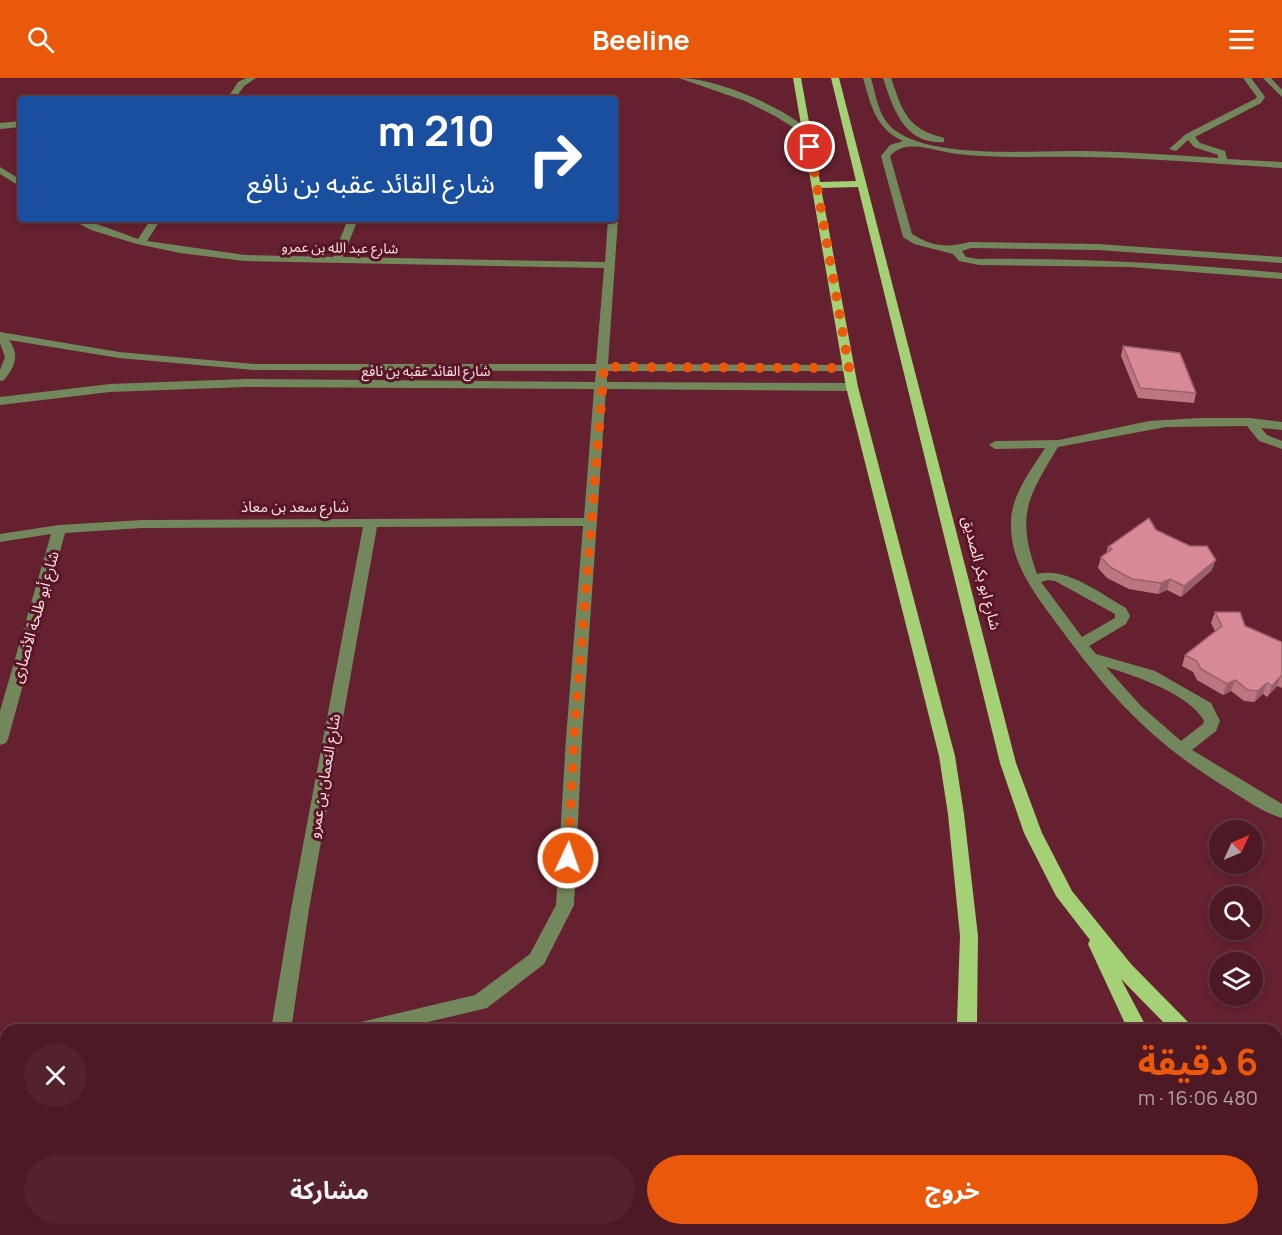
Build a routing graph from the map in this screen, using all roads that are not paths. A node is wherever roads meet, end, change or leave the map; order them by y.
1 (252, 78) edge
2 (683, 78) edge
3 (796, 78) edge
4 (836, 78) edge
5 (867, 78) edge
6 (887, 78) edge
7 (892, 78) edge
8 (1246, 78) edge
9 (1267, 78) edge
10 (240, 81) edge
11 (1282, 95) edge
12 (232, 96) edge
13 (18, 124) edge
14 (0, 126) edge
15 (808, 133) junction
16 (1189, 136) junction
17 (910, 142) junction
18 (1173, 149) junction
19 (1282, 156) edge
20 (1222, 157) junction
21 (1282, 165) edge
22 (0, 170) edge
23 (18, 182) edge
24 (862, 184) junction
25 (817, 185) junction
26 (84, 222) edge
27 (154, 222) edge
28 (352, 222) edge
29 (613, 222) edge
30 (141, 242) junction
31 (978, 245) junction
32 (957, 252) junction
33 (1282, 260) edge
34 (336, 261) junction
35 (986, 262) junction
36 (610, 265) junction
37 (1282, 276) edge
38 (0, 335) edge
39 (604, 367) junction
40 (849, 368) junction
41 (0, 378) edge
42 (602, 386) junction
43 (852, 387) junction
44 (0, 401) edge
45 (1250, 422) junction
46 (1282, 426) edge
47 (995, 445) dead end
48 (1053, 445) junction
49 (1282, 445) edge
50 (371, 522) junction
51 (591, 522) junction
52 (59, 529) junction
53 (0, 538) edge
54 (1032, 580) junction
55 (1081, 644) junction
56 (1093, 658) junction
57 (0, 739) edge
58 (1181, 750) junction
59 (1282, 812) edge
60 (1091, 928) junction
61 (282, 1024) edge
62 (386, 1024) edge
63 (967, 1024) edge
64 (1135, 1024) edge
65 (1177, 1024) edge

1 - 10 street
2 - 15 street
3 - 15 main road
4 - 24 main road, شارع ابو بكر الصديق
5 - 17 street
6 - 7 street
6 - 18 street
8 - 16 street
9 - 11 street
10 - 12 street
13 - 14 street
15 - 25 main road
16 - 18 street
16 - 20 street
17 - 20 street
17 - 32 street
18 - 20 street
19 - 20 street
20 - 21 street
22 - 23 street
24 - 25 main road
24 - 60 main road, شارع ابو بكر الصديق
25 - 40 main road
26 - 30 street, شارع عبد الله بن عمرو
27 - 30 street
28 - 34 street
29 - 36 street
30 - 34 street, شارع عبد الله بن عمرو
31 - 32 street
31 - 33 street
31 - 35 street
32 - 35 street
34 - 36 street, شارع عبد الله بن عمرو
35 - 37 street
36 - 39 street
38 - 39 street, شارع القائد عقبه بن نافع
38 - 41 street
39 - 40 street, شارع القائد عقبه بن نافع
39 - 42 street
40 - 43 main road
42 - 43 street, شارع القائد عقبه بن نافع
42 - 44 street, شارع القائد عقبه بن نافع
42 - 51 street
43 - 63 main road
45 - 46 street
45 - 48 street
45 - 49 street
47 - 48 street
48 - 54 street
50 - 51 street, شارع سعد بن معاذ
50 - 52 street, شارع سعد بن معاذ
50 - 61 street, شارع النعمان بن عمرو
51 - 62 street
52 - 53 street, شارع سعد بن معاذ
52 - 57 street, شارع أبو طلحة الأنصارى
54 - 55 street
54 - 55 street
55 - 56 street
56 - 58 street
56 - 58 street
58 - 59 street
60 - 64 main road
60 - 65 main road, شارع ابو بكر الصديق

